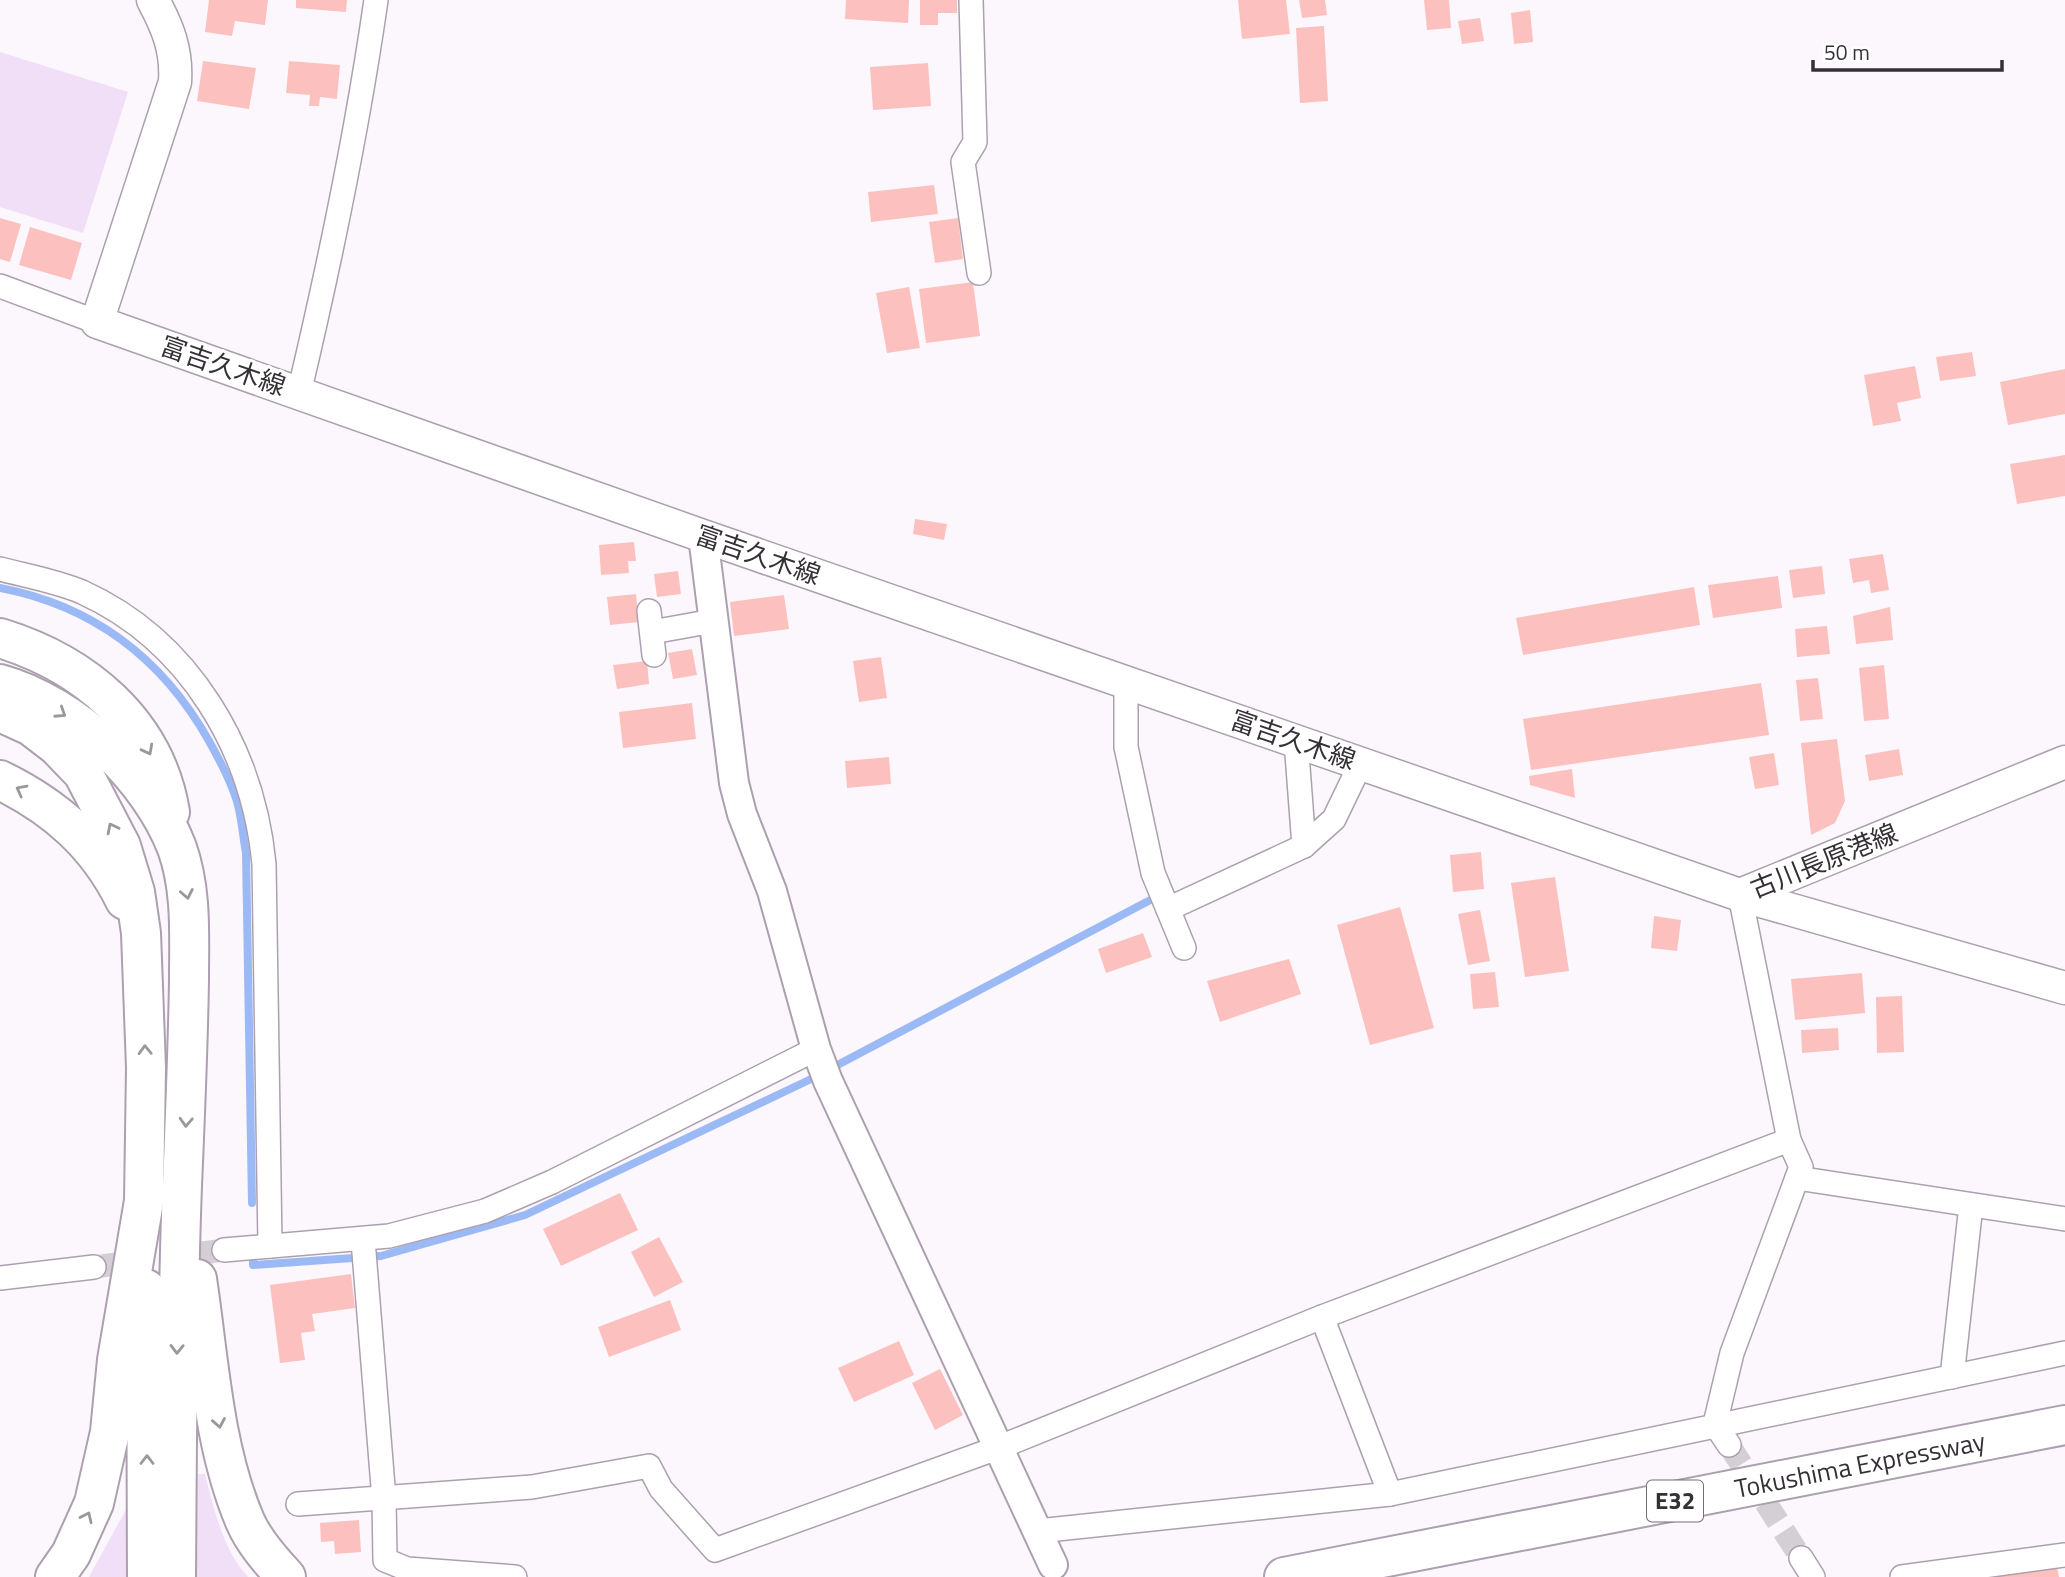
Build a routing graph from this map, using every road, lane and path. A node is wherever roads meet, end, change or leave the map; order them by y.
1 (153, 0) edge
2 (376, 0) edge
3 (971, 0) edge
4 (979, 273) dead end
5 (0, 286) edge
6 (97, 322) junction
7 (299, 393) junction
8 (703, 536) junction
9 (0, 569) edge
10 (713, 621) junction
11 (0, 638) edge
12 (654, 656) dead end
13 (1126, 682) junction
14 (0, 684) edge
15 (0, 712) edge
16 (1296, 741) junction
17 (2065, 762) edge
18 (1361, 763) junction
19 (0, 780) edge
20 (1304, 846) junction
21 (177, 848) junction
22 (1740, 895) junction
23 (1168, 909) junction
24 (141, 933) junction
25 (1184, 948) dead end
26 (2065, 988) edge
27 (821, 1064) junction
28 (1789, 1140) junction
29 (1797, 1178) junction
30 (182, 1187) junction
31 (144, 1201) junction
32 (1971, 1205) junction
33 (2065, 1219) edge
34 (270, 1246) junction
35 (224, 1250) tunnel mouth
36 (364, 1254) junction
37 (94, 1266) tunnel mouth
38 (0, 1278) edge
39 (1322, 1317) junction
40 (2065, 1353) edge
41 (1952, 1377) junction
42 (1715, 1424) junction
43 (2065, 1425) edge
44 (1729, 1446) tunnel mouth
45 (1000, 1447) junction
46 (1390, 1493) junction
47 (384, 1499) junction
48 (298, 1504) dead end
49 (1038, 1531) junction
50 (2065, 1555) edge
51 (1053, 1564) dead end
52 (55, 1577) edge
53 (147, 1577) edge
54 (176, 1577) edge
55 (286, 1577) edge
56 (515, 1577) edge
57 (1284, 1577) edge
58 (1902, 1577) edge

1 - 6 main road
2 - 7 street
3 - 4 street
5 - 6 street
6 - 7 main road, 富吉久木線
7 - 8 main road, 富吉久木線
8 - 10 street
8 - 13 main road, 富吉久木線
9 - 34 street
10 - 12 street
10 - 27 street
11 -> 21 highway
13 - 16 main road, 富吉久木線
13 - 23 street
14 -> 21 highway
24 -> 15 highway
16 - 18 main road, 富吉久木線
16 - 20 street
17 - 22 main road, 古川長原港線
18 - 20 street
18 - 22 main road, 富吉久木線
24 -> 19 highway
20 - 23 street
21 -> 30 highway
22 - 26 main road, 古川長原港線
22 - 28 street
23 - 25 street
31 -> 24 highway
27 - 36 street
27 - 45 street
28 - 29 street
28 - 39 street
29 - 32 street
29 - 42 street
30 -> 54 highway
30 -> 55 highway
52 -> 31 highway
53 -> 31 highway
32 - 33 street
32 - 41 street
34 - 35 street
34 - 36 street
36 - 47 street
37 - 38 street
39 - 45 street
39 - 46 street
40 - 41 street
41 - 42 street
42 - 44 street
42 - 46 street
43 - 57 highway, Tokushima Expressway / E32
45 - 47 street
45 - 49 street
46 - 49 street
47 - 48 street
47 - 56 street
49 - 51 street
50 - 58 street

